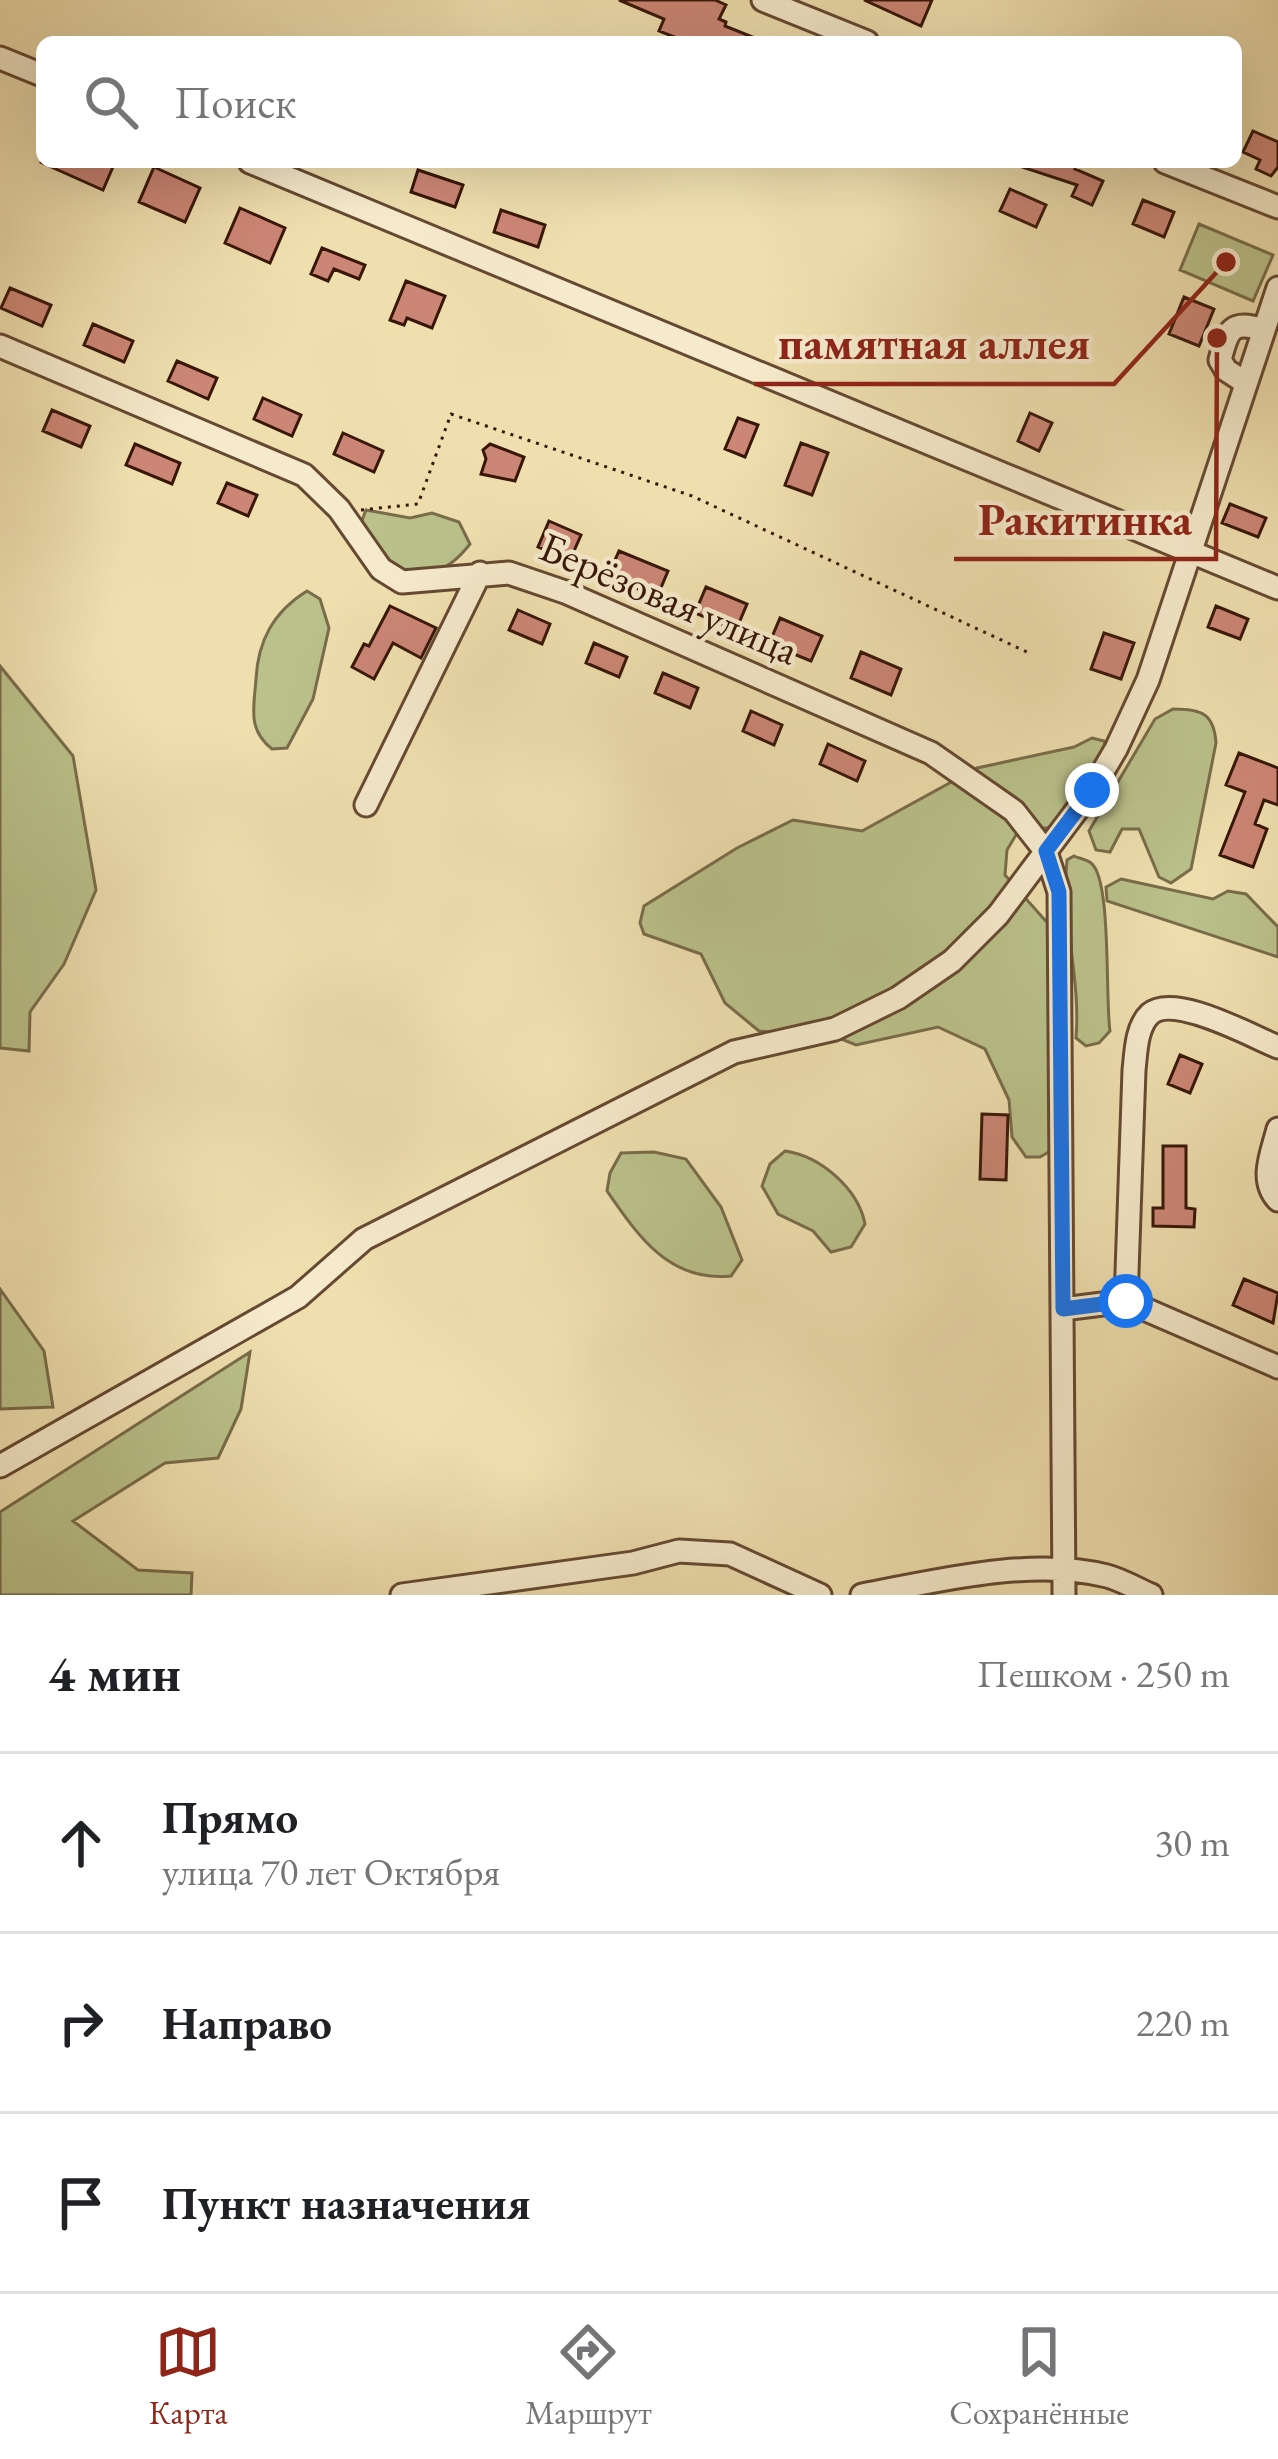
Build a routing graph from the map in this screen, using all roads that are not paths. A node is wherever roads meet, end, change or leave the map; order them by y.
1 (763, 0) edge
2 (852, 36) edge
3 (0, 58) edge
4 (36, 73) edge
5 (264, 168) edge
6 (1181, 168) edge
7 (1278, 207) edge
8 (1278, 288) edge
9 (1264, 330) junction
10 (0, 346) edge
11 (1246, 382) junction
12 (1189, 552) junction
13 (480, 573) junction
14 (1278, 588) edge
15 (366, 805) dead end
16 (1046, 851) junction
17 (1278, 1047) edge
18 (1278, 1129) edge
19 (1278, 1200) edge
20 (1126, 1301) junction
21 (1063, 1309) junction
22 (1278, 1367) edge
23 (0, 1466) edge
24 (1064, 1572) junction
25 (402, 1595) edge
26 (820, 1595) edge
27 (862, 1595) edge
28 (1064, 1595) edge
29 (1151, 1595) edge

1 - 2 street
3 - 4 street
5 - 12 street
6 - 7 street
8 - 9 street
9 - 11 street
9 - 11 street
10 - 13 street, Берёзовая улица
11 - 12 street
12 - 14 street
12 - 16 street
13 - 15 street
13 - 16 street, Берёзовая улица
16 - 21 street
16 - 23 street
17 - 20 street
18 - 19 street
20 - 21 street
20 - 22 street
21 - 24 street
24 - 27 street
24 - 28 street
24 - 29 street
25 - 26 street

